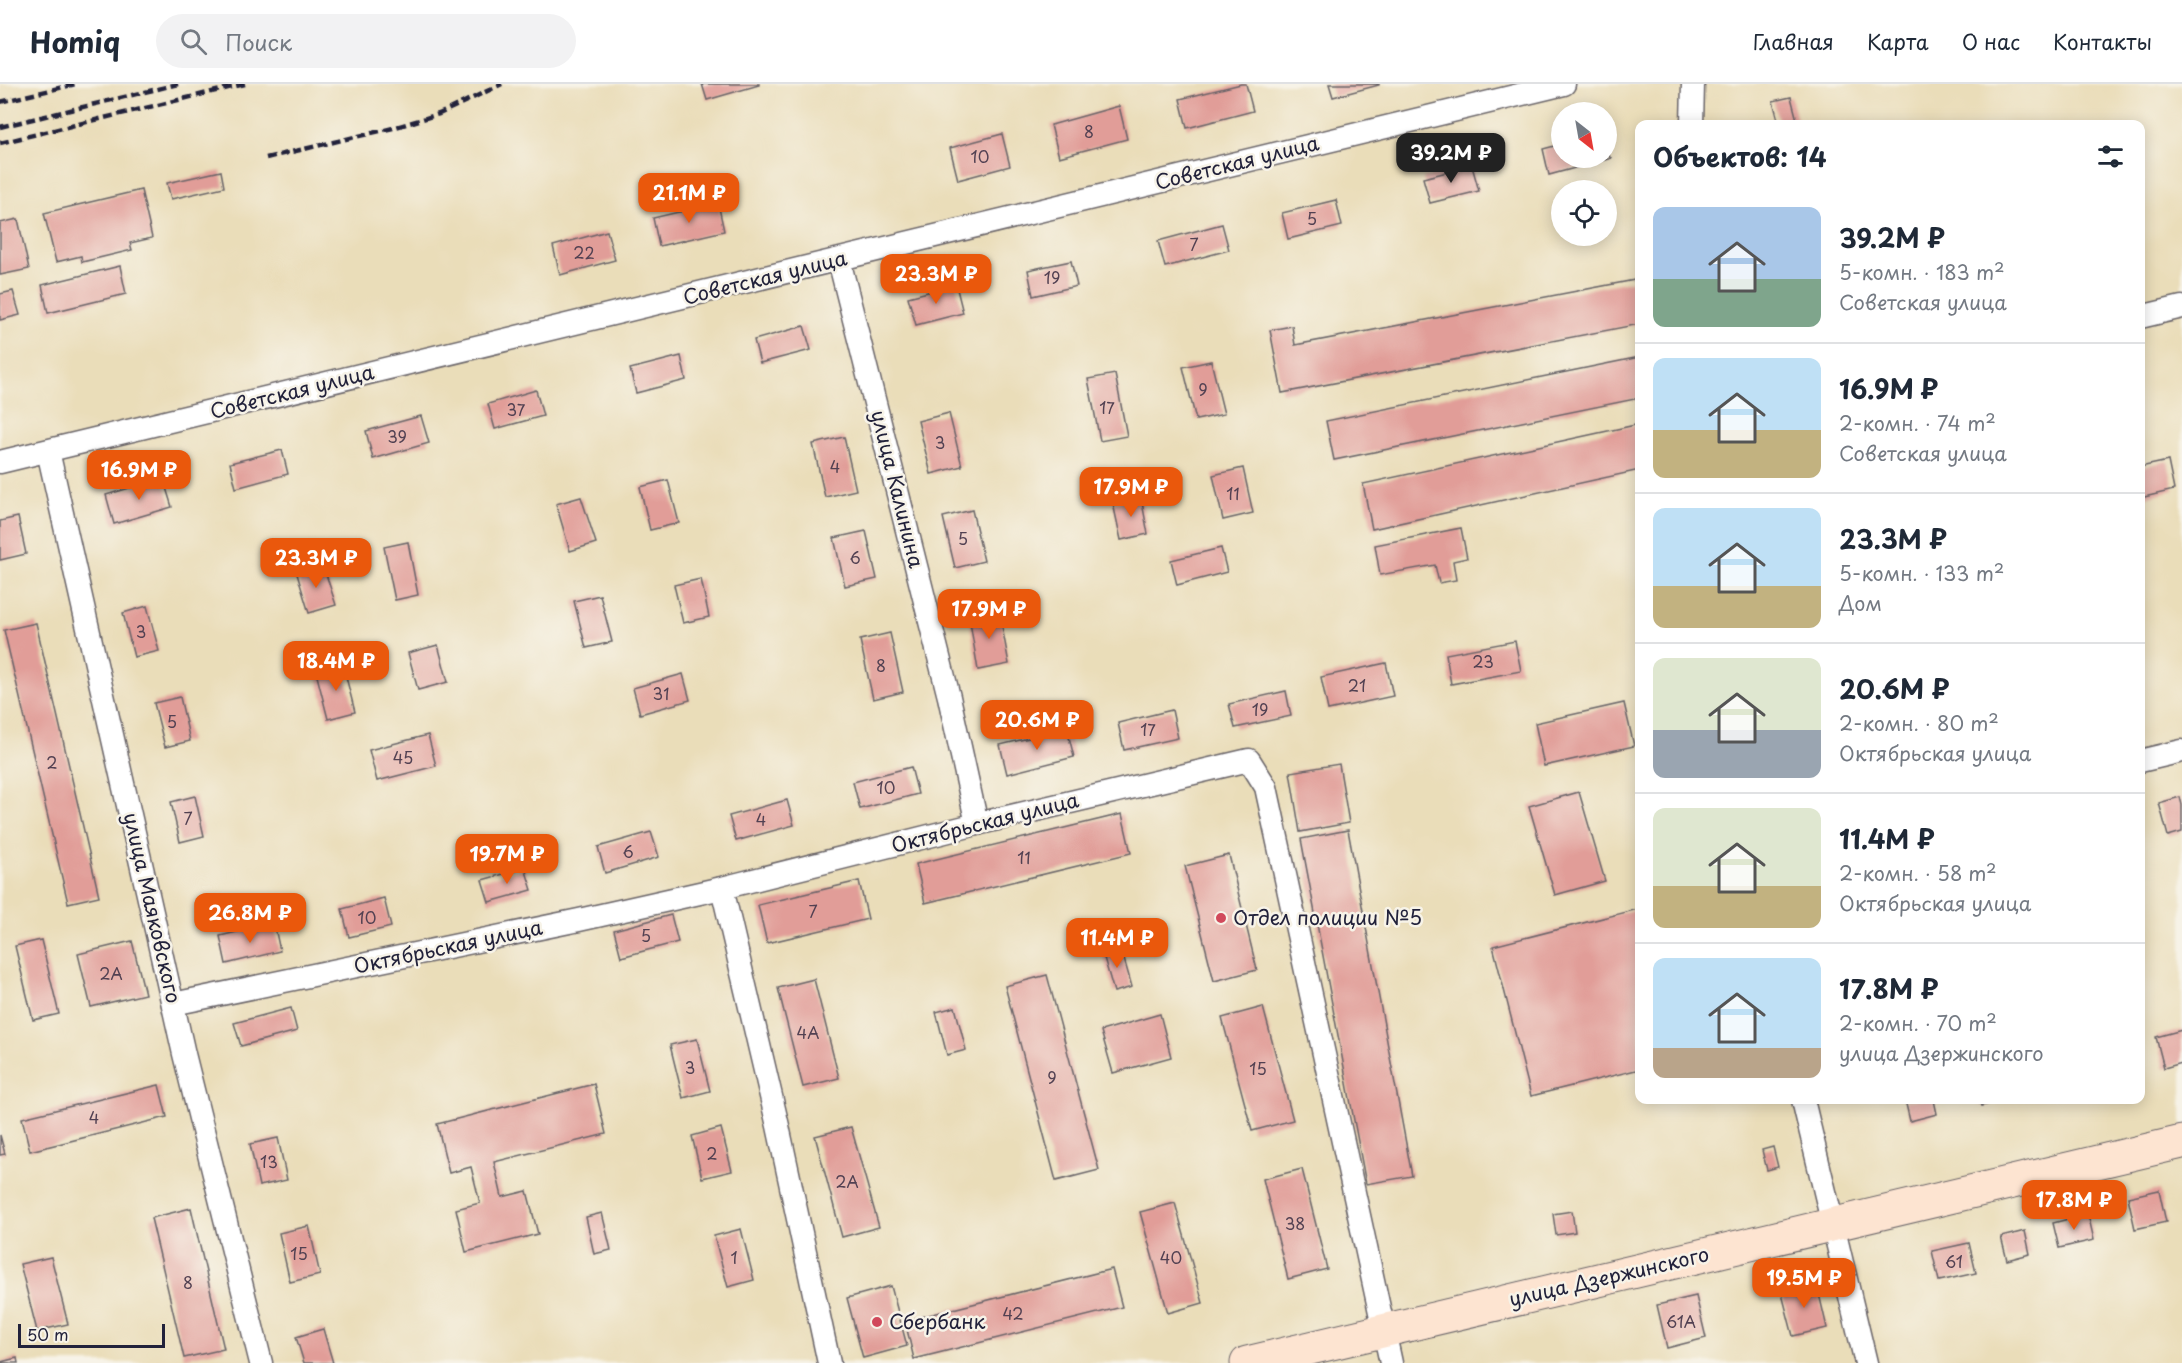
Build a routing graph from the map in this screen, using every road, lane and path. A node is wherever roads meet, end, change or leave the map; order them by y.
1 (1564, 84) edge
2 (1693, 84) edge
3 (1692, 120) edge
4 (839, 260) junction
5 (2182, 307) edge
6 (2145, 316) edge
7 (48, 451) junction
8 (0, 462) edge
9 (2182, 751) edge
10 (2145, 760) edge
11 (977, 824) junction
12 (722, 888) junction
13 (173, 1004) junction
14 (1804, 1104) edge
15 (2182, 1142) edge
16 (1831, 1225) junction
17 (1383, 1331) junction
18 (261, 1363) edge
19 (829, 1363) edge
20 (1247, 1363) edge
21 (1391, 1363) edge
22 (1866, 1363) edge

1 - 4 street, Советская улица
2 - 3 street
4 - 7 street, Советская улица
4 - 11 street, улица Калинина
5 - 6 street
7 - 8 street, Советская улица
7 - 13 street, улица Маяковского
9 - 10 street
11 - 12 street, Октябрьская улица
11 - 17 street, Октябрьская улица
12 - 13 street, Октябрьская улица
12 - 19 street
13 - 18 street, улица Маяковского
14 - 16 street
15 - 16 street, улица Дзержинского
16 - 17 street, улица Дзержинского
16 - 22 street
17 - 20 street, улица Дзержинского
17 - 21 street

